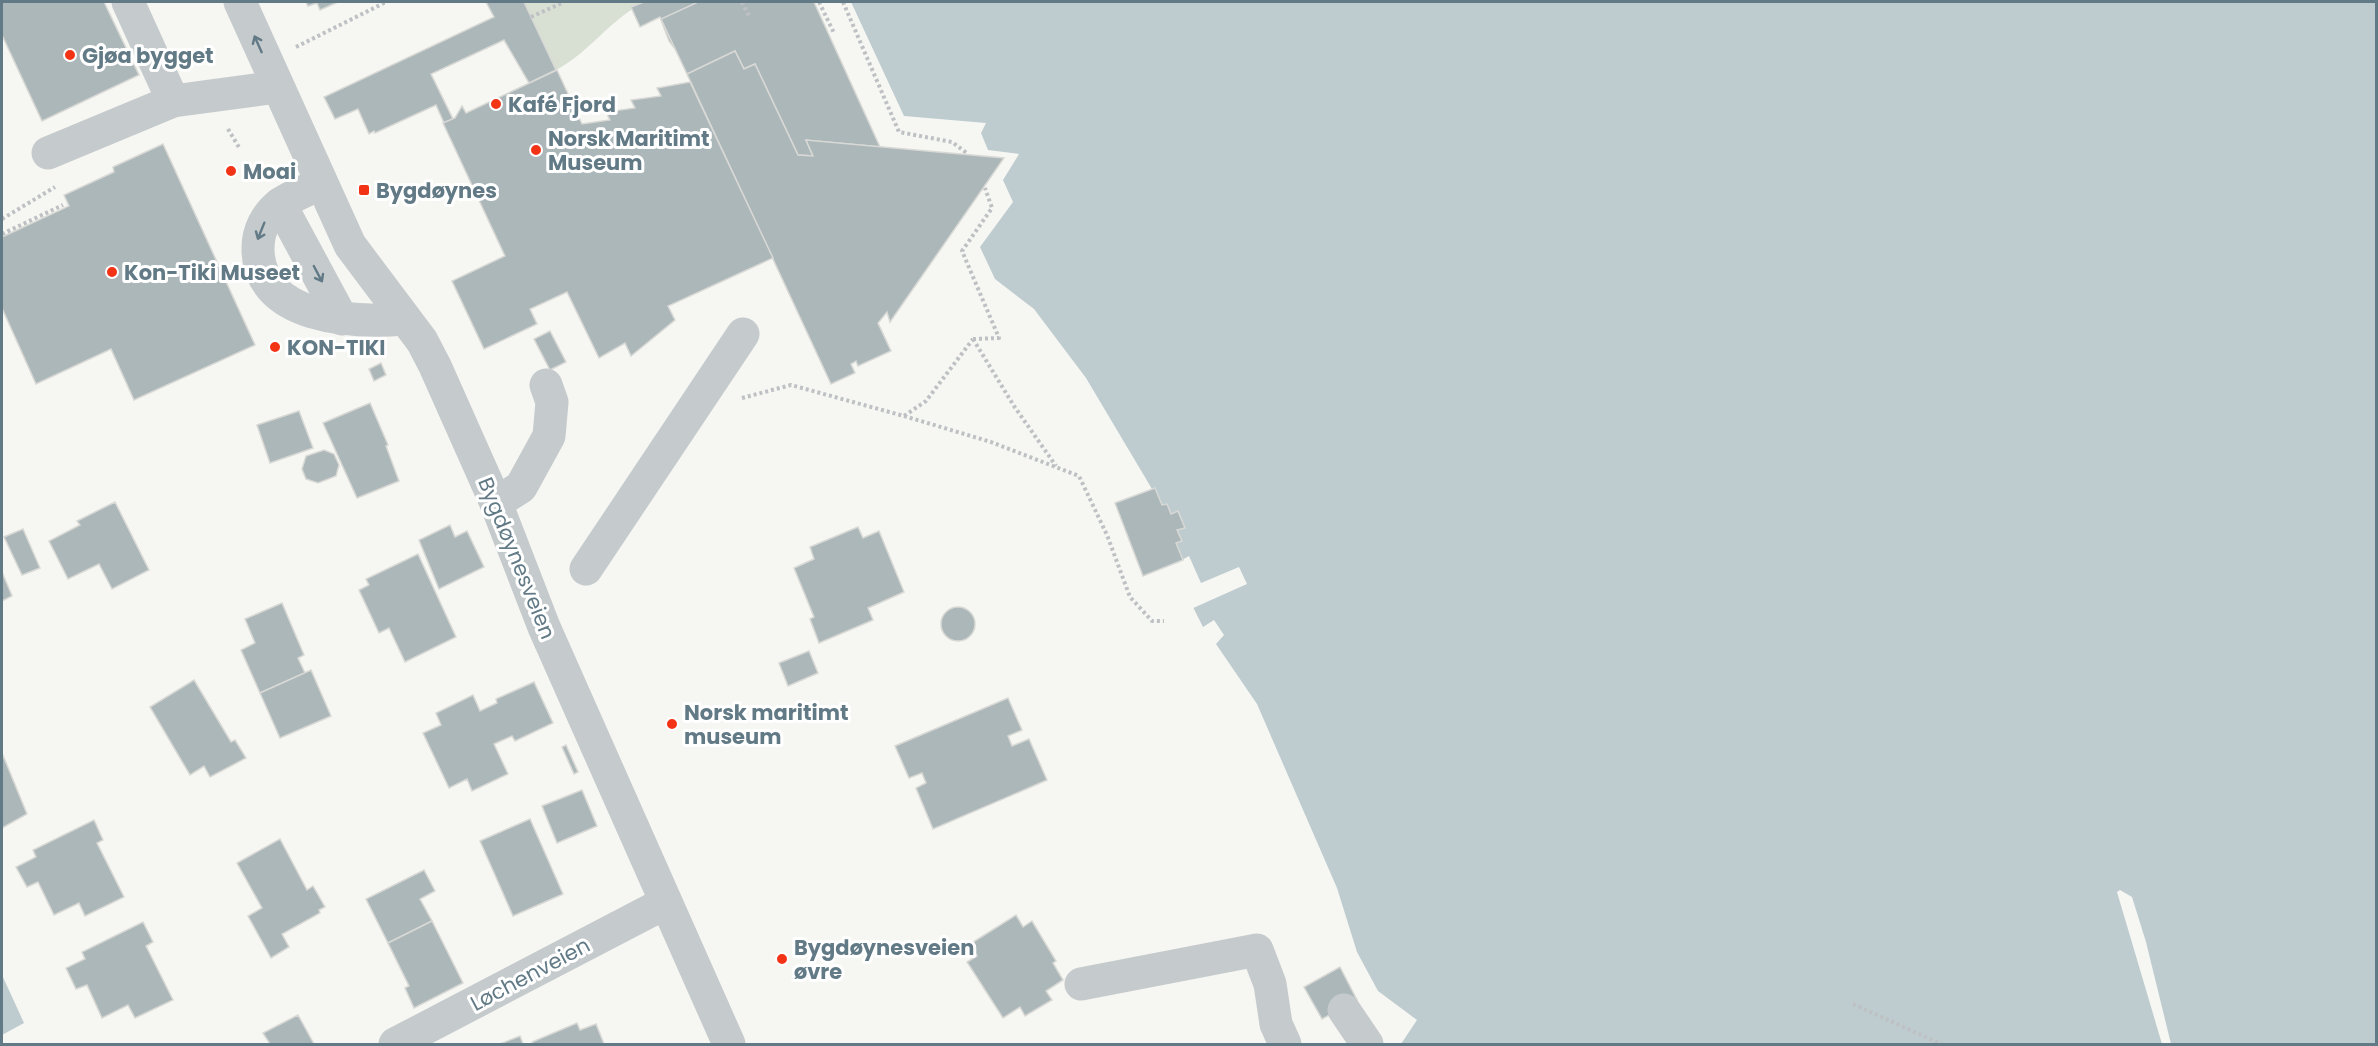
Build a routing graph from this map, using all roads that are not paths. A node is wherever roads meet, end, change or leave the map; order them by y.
1 (128, 2) edge
2 (240, 2) edge
3 (277, 87) junction
4 (173, 100) junction
5 (48, 153) dead end
6 (321, 183) junction
7 (280, 204) junction
8 (342, 319) junction
9 (405, 319) junction
10 (743, 334) dead end
11 (546, 385) dead end
12 (496, 503) junction
13 (586, 569) dead end
14 (665, 903) junction
15 (1081, 984) dead end
16 (1344, 1010) dead end
17 (395, 1044) edge
18 (729, 1044) edge
19 (1285, 1044) edge
20 (1367, 1044) edge

1 - 4 street
3 -> 2 street, Bygdøynesveien
3 - 4 street
3 - 6 street, Bygdøynesveien
4 - 5 street
6 - 7 street
6 - 9 street, Bygdøynesveien
7 -> 8 street
7 -> 8 street
8 - 9 street
9 - 12 street, Bygdøynesveien
10 - 13 street
11 - 12 street
12 - 14 street, Bygdøynesveien
14 - 17 street, Løchenveien
14 - 18 street, Bygdøynesveien
15 - 19 street
16 - 20 street

